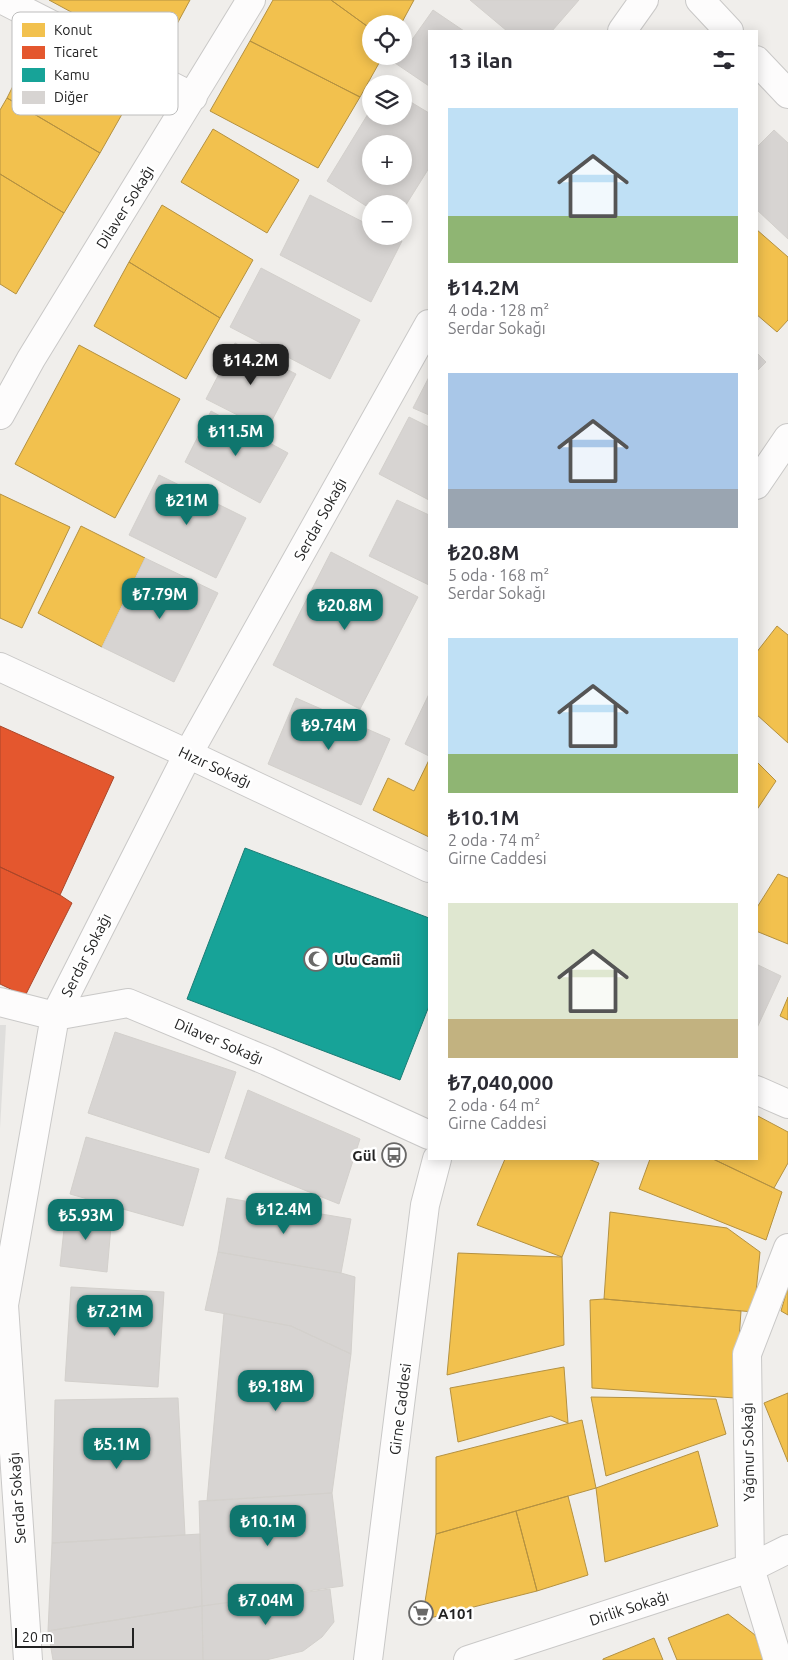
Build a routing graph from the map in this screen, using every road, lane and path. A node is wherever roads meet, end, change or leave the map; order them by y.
1 (3, 0) edge
2 (251, 0) edge
3 (644, 0) edge
4 (700, 0) edge
5 (27, 12) edge
6 (623, 30) edge
7 (728, 30) edge
8 (758, 62) edge
9 (178, 89) edge
10 (788, 94) edge
11 (193, 97) junction
12 (428, 326) edge
13 (0, 415) edge
14 (788, 438) edge
15 (758, 482) edge
16 (0, 667) edge
17 (188, 754) junction
18 (428, 868) edge
19 (0, 1002) edge
20 (55, 1016) junction
21 (758, 1091) edge
22 (788, 1104) edge
23 (428, 1135) edge
24 (436, 1160) edge
25 (788, 1248) edge
26 (788, 1549) edge
27 (750, 1568) junction
28 (28, 1660) edge
29 (368, 1660) edge
30 (468, 1660) edge
31 (778, 1660) edge

1 - 5 street
2 - 11 street, Dilaver Sokağı
3 - 6 street
4 - 7 street
8 - 10 street
9 - 11 street
11 - 13 street, Dilaver Sokağı
12 - 17 street, Serdar Sokağı
14 - 15 street
16 - 17 street, Hızır Sokağı
17 - 18 street, Hızır Sokağı
17 - 20 street, Serdar Sokağı
19 - 20 street, Dilaver Sokağı
20 - 23 street, Dilaver Sokağı
20 - 28 street, Serdar Sokağı
21 - 22 street
24 - 29 street, Girne Caddesi
25 - 27 street, Yağmur Sokağı
26 - 27 street, Dirlik Sokağı
27 - 30 street, Dirlik Sokağı
27 - 31 street, Yağmur Sokağı

